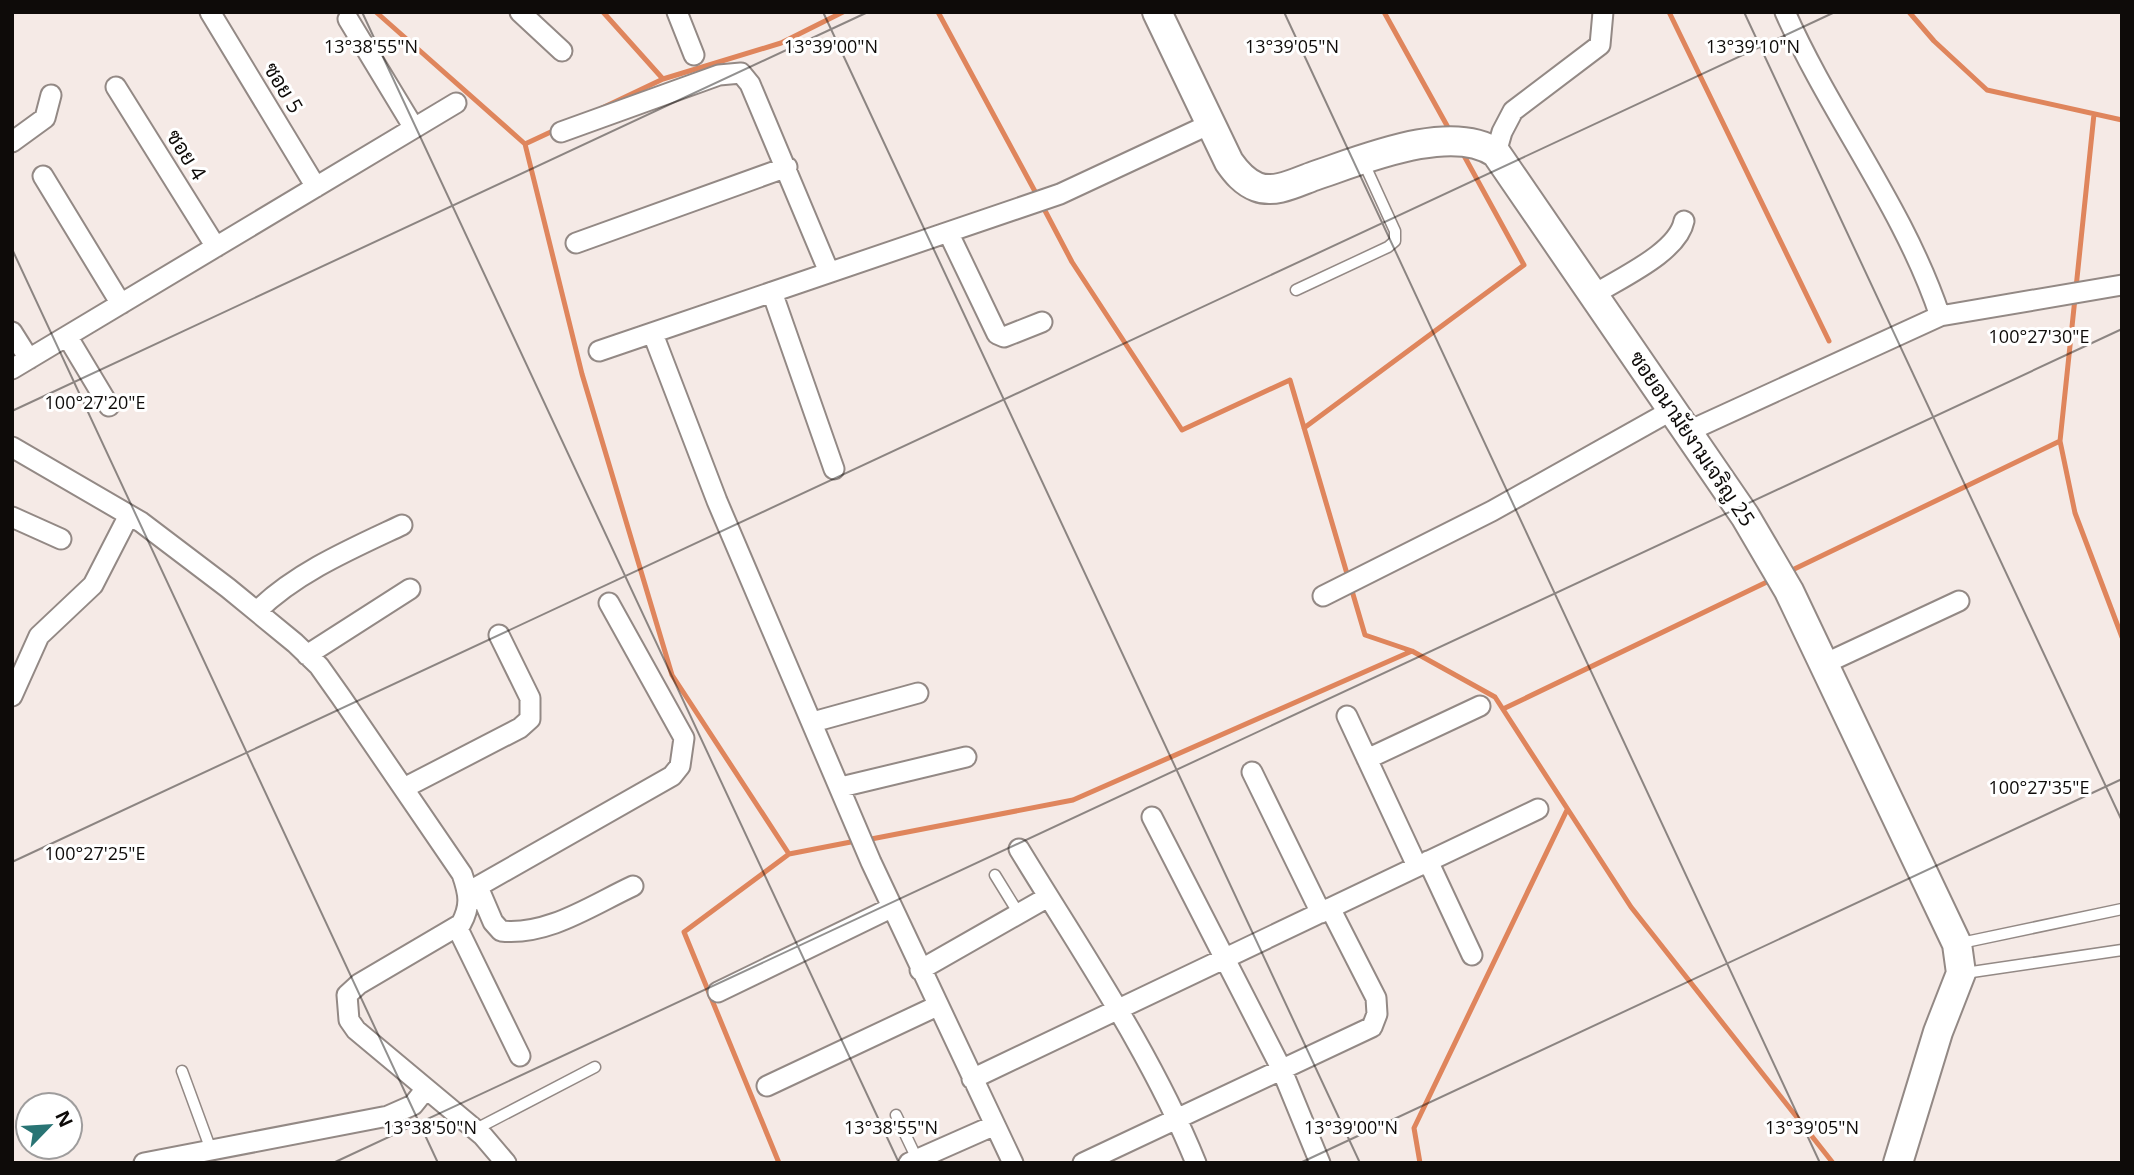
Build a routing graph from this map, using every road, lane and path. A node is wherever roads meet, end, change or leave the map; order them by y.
1 (210, 12) edge
2 (520, 12) edge
3 (677, 12) edge
4 (1157, 12) edge
5 (1602, 12) edge
6 (1785, 12) edge
7 (348, 19) dead end
8 (562, 51) dead end
9 (694, 55) dead end
10 (116, 87) dead end
11 (51, 95) dead end
12 (456, 103) dead end
13 (1208, 125) junction
14 (414, 128) junction
15 (561, 132) dead end
16 (12, 142) edge
17 (1496, 153) junction
18 (1363, 160) junction
19 (787, 167) junction
20 (43, 176) dead end
21 (316, 187) junction
22 (1684, 220) dead end
23 (949, 234) junction
24 (576, 243) dead end
25 (216, 247) junction
26 (830, 272) junction
27 (2122, 285) edge
28 (1296, 290) dead end
29 (772, 292) junction
30 (1595, 294) junction
31 (121, 304) junction
32 (1940, 316) junction
33 (1042, 322) dead end
34 (12, 332) edge
35 (653, 334) junction
36 (67, 336) junction
37 (599, 351) dead end
38 (21, 364) edge
39 (109, 406) dead end
40 (1681, 420) junction
41 (12, 447) edge
42 (834, 469) dead end
43 (129, 515) junction
44 (12, 517) edge
45 (402, 525) dead end
46 (61, 539) dead end
47 (410, 589) dead end
48 (1322, 596) dead end
49 (1959, 601) dead end
50 (609, 603) dead end
51 (257, 611) junction
52 (499, 635) dead end
53 (307, 655) junction
54 (1824, 664) junction
55 (918, 693) dead end
56 (12, 696) edge
57 (1480, 706) dead end
58 (1347, 716) dead end
59 (813, 722) junction
60 (965, 757) dead end
61 (1367, 759) junction
62 (1252, 772) dead end
63 (841, 787) junction
64 (404, 788) junction
65 (1538, 809) dead end
66 (1152, 817) dead end
67 (1018, 849) dead end
68 (1423, 863) junction
69 (995, 875) dead end
70 (633, 886) dead end
71 (473, 890) junction
72 (1048, 897) junction
73 (891, 908) junction
74 (2122, 909) edge
75 (1326, 910) junction
76 (1019, 914) junction
77 (457, 927) junction
78 (1956, 944) junction
79 (2122, 950) edge
80 (1472, 955) dead end
81 (1224, 958) junction
82 (920, 970) junction
83 (1961, 974) junction
84 (718, 992) dead end
85 (937, 1006) junction
86 (1116, 1009) junction
87 (520, 1056) dead end
88 (595, 1067) dead end
89 (1281, 1068) junction
90 (182, 1071) dead end
91 (972, 1079) junction
92 (767, 1086) dead end
93 (425, 1090) junction
94 (896, 1115) dead end
95 (1178, 1119) junction
96 (995, 1125) junction
97 (475, 1130) junction
98 (211, 1150) junction
99 (913, 1161) edge
100 (156, 1162) edge
101 (506, 1163) edge
102 (1013, 1163) edge
103 (1083, 1163) edge
104 (1196, 1163) edge
105 (1320, 1163) edge
106 (1898, 1163) edge

1 - 21 street, ซอย 5
2 - 8 street
3 - 9 street
4 - 13 street
5 - 17 street
6 - 32 street
7 - 14 street
10 - 25 street, ซอย 4
11 - 16 street
12 - 14 street
13 - 18 street
13 - 23 street
14 - 21 street
15 - 19 street
17 - 18 street
17 - 30 street, ซอยอนามัยงามเจริญ 25
18 - 28 lane
19 - 24 street
19 - 26 street
20 - 31 street
21 - 25 street
22 - 30 street
23 - 26 street
23 - 33 street
25 - 31 street
26 - 29 street
27 - 32 street
29 - 35 street
29 - 42 street
30 - 40 street, ซอยอนามัยงามเจริญ 25
31 - 36 street
32 - 40 street
34 - 38 street
35 - 37 street
35 - 59 street
36 - 38 street
36 - 39 street
40 - 48 street
40 - 54 street, ซอยอนามัยงามเจริญ 25
41 - 43 street
43 - 51 street
43 - 56 street
44 - 46 street
45 - 51 street
47 - 53 street
49 - 54 street
50 - 71 street
51 - 53 street
52 - 64 street
53 - 64 street
54 - 78 street, ซอยอนามัยงามเจริญ 25
55 - 59 street
57 - 61 street
58 - 61 street
59 - 63 street
60 - 63 street
61 - 68 street
62 - 75 street
63 - 73 street
64 - 71 street
65 - 68 street
66 - 81 street
67 - 72 street
68 - 75 street
68 - 80 street
69 - 76 lane
70 - 71 street
71 - 77 street
72 - 76 street
72 - 86 street
73 - 82 street
73 - 84 street
74 - 78 lane
75 - 81 street
75 - 89 street
76 - 82 street
77 - 87 street
77 - 93 street
78 - 83 street, ซอยอนามัยงามเจริญ 25
79 - 83 lane
81 - 86 street
81 - 89 street
82 - 85 street
83 - 106 street
85 - 91 street
85 - 92 street
86 - 91 street
86 - 95 street
88 - 97 lane
89 - 95 street
89 - 105 street
90 - 98 lane
91 - 96 street
93 - 97 street
93 - 98 street
94 - 99 lane
95 - 103 street
95 - 104 street
96 - 99 street
96 - 102 street
97 - 101 street
98 - 100 street

